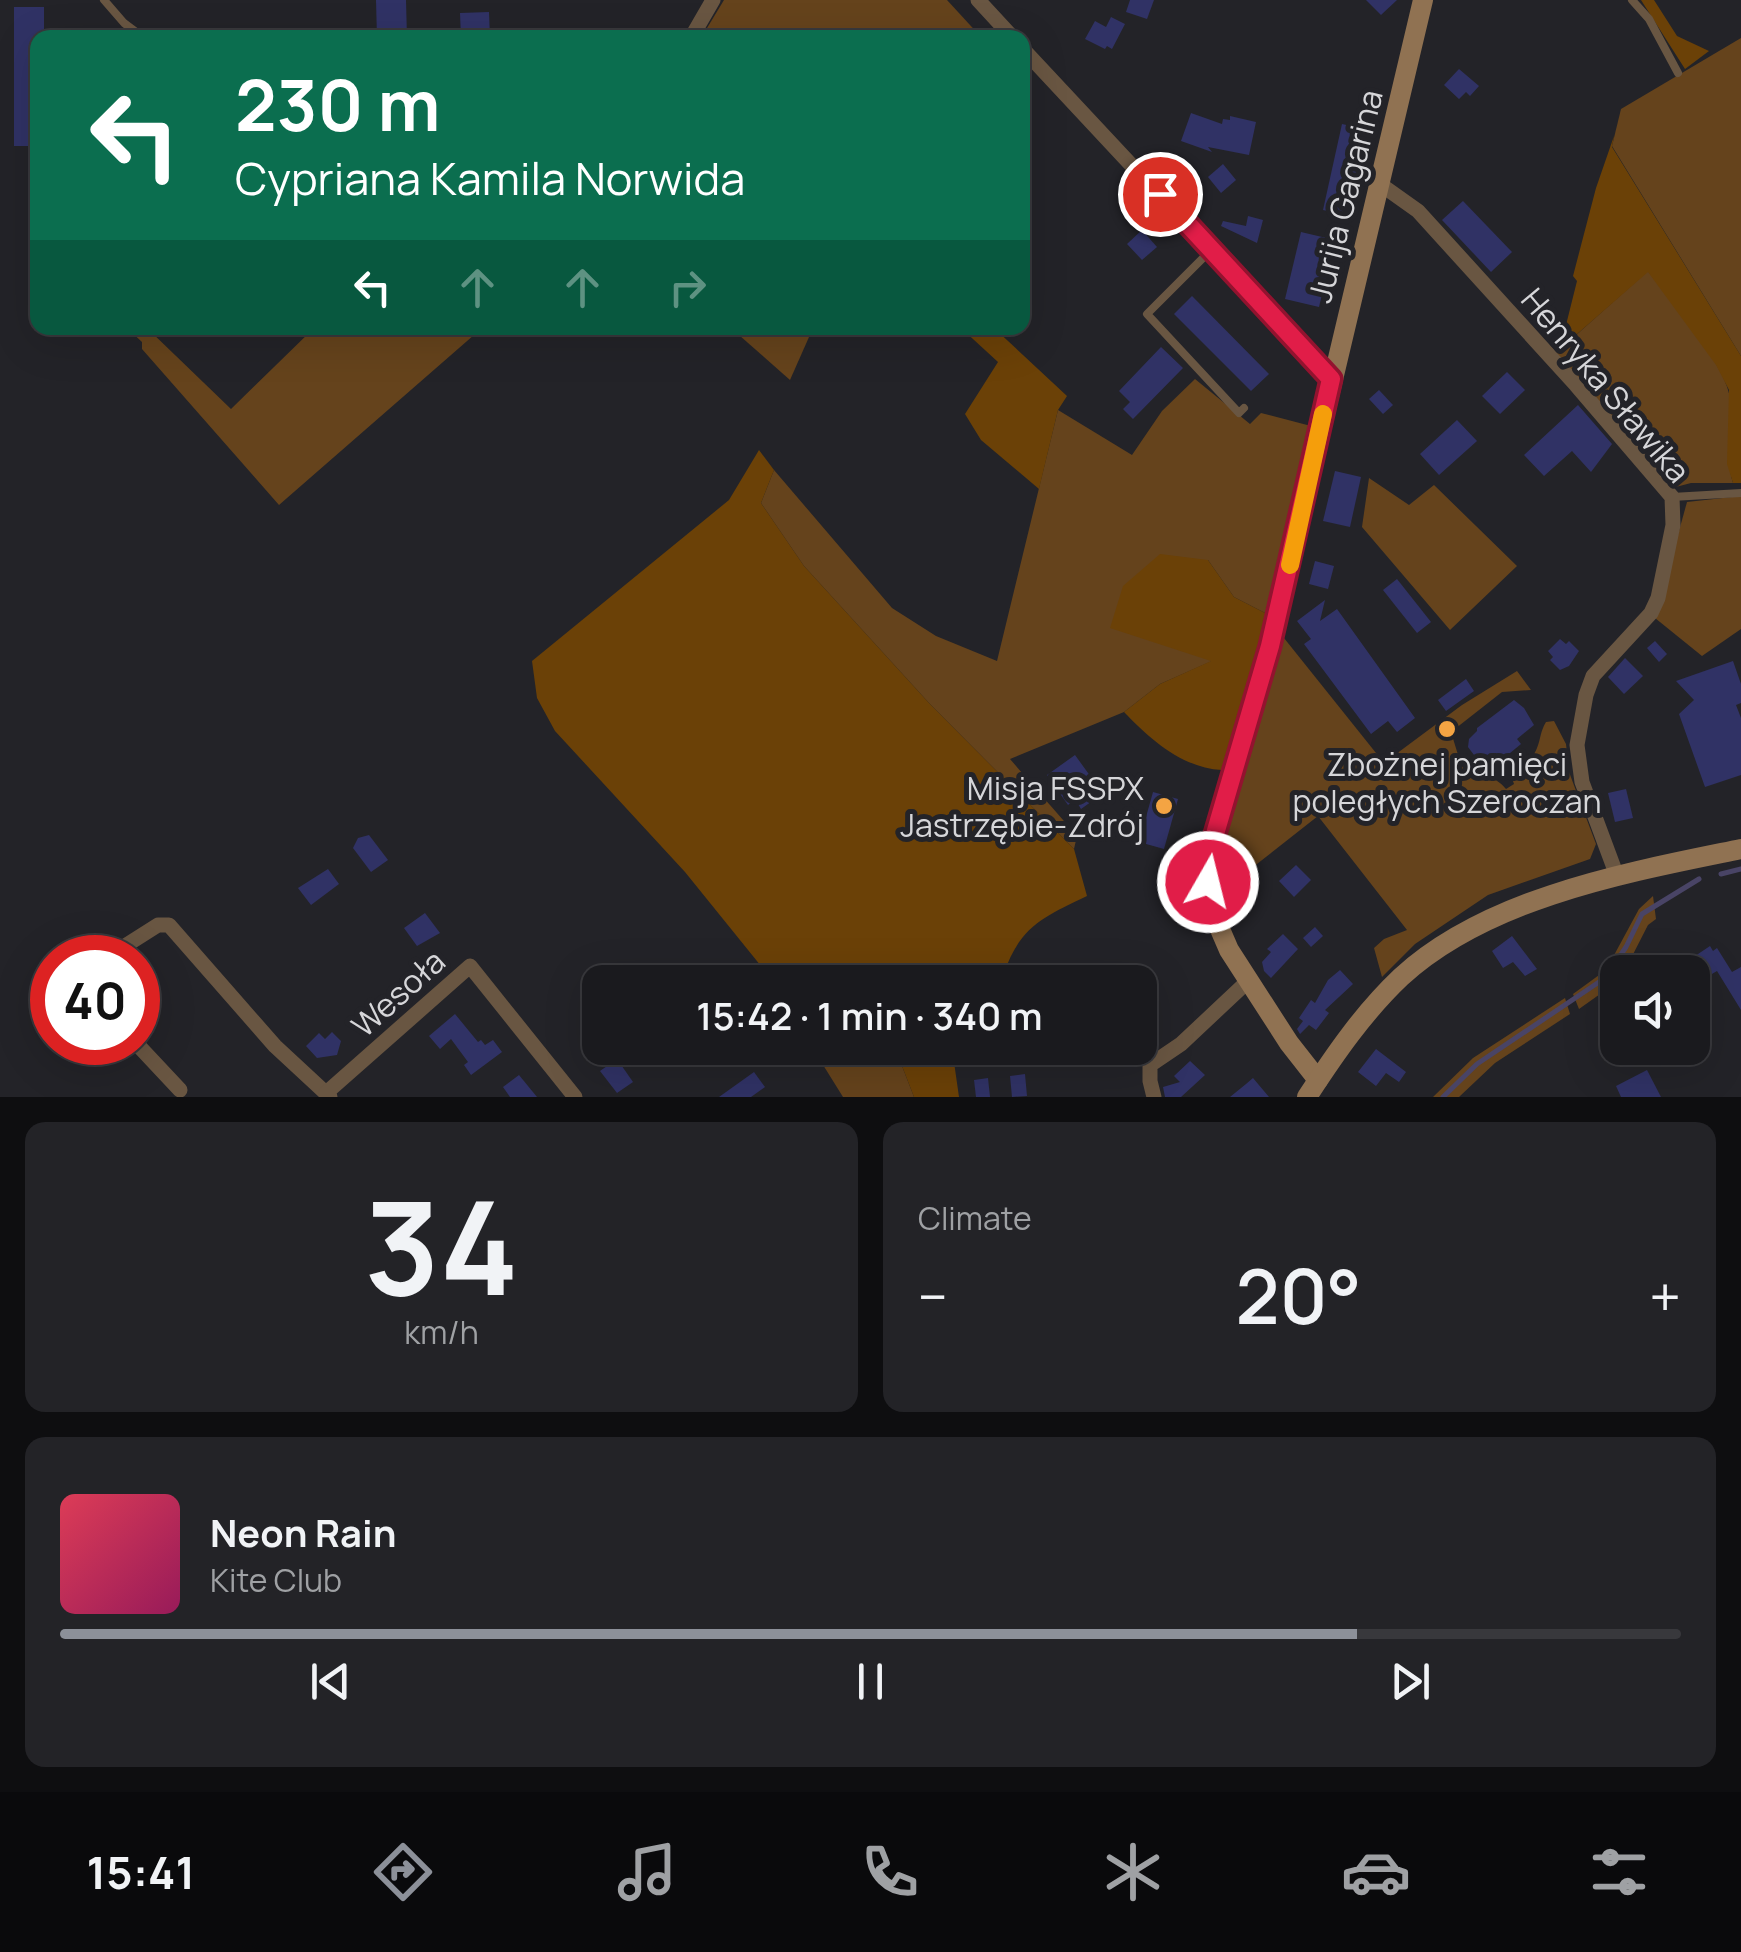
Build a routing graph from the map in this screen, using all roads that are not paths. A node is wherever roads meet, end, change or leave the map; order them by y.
1 (104, 0) edge
2 (714, 0) edge
3 (978, 0) edge
4 (1423, 0) edge
5 (1632, 0) edge
6 (133, 30) edge
7 (696, 30) edge
8 (1006, 30) edge
9 (1030, 56) edge
10 (1678, 74) dead end
11 (1380, 184) junction
12 (1212, 249) junction
13 (1331, 379) junction
14 (1244, 408) dead end
15 (1741, 493) edge
16 (1672, 497) junction
17 (1741, 849) edge
18 (1617, 876) junction
19 (142, 935) edge
20 (1247, 982) junction
21 (157, 1065) edge
22 (1312, 1088) edge
23 (180, 1090) dead end
24 (328, 1095) edge
25 (575, 1097) edge
26 (1154, 1097) edge

1 - 6 lane
2 - 7 street
3 - 8 street
4 - 11 street, Jurija Gagarina
5 - 10 lane
9 - 12 street
11 - 13 street, Jurija Gagarina
11 - 16 street, Henryka Sławika
12 - 13 street
12 - 14 lane
13 - 20 street, Jurija Gagarina
15 - 16 lane
16 - 18 street, Henryka Sławika
17 - 18 street
18 - 22 street
19 - 24 street, Wesoła
20 - 22 street, Jurija Gagarina
20 - 26 street
21 - 23 street
24 - 25 street, Wesoła

